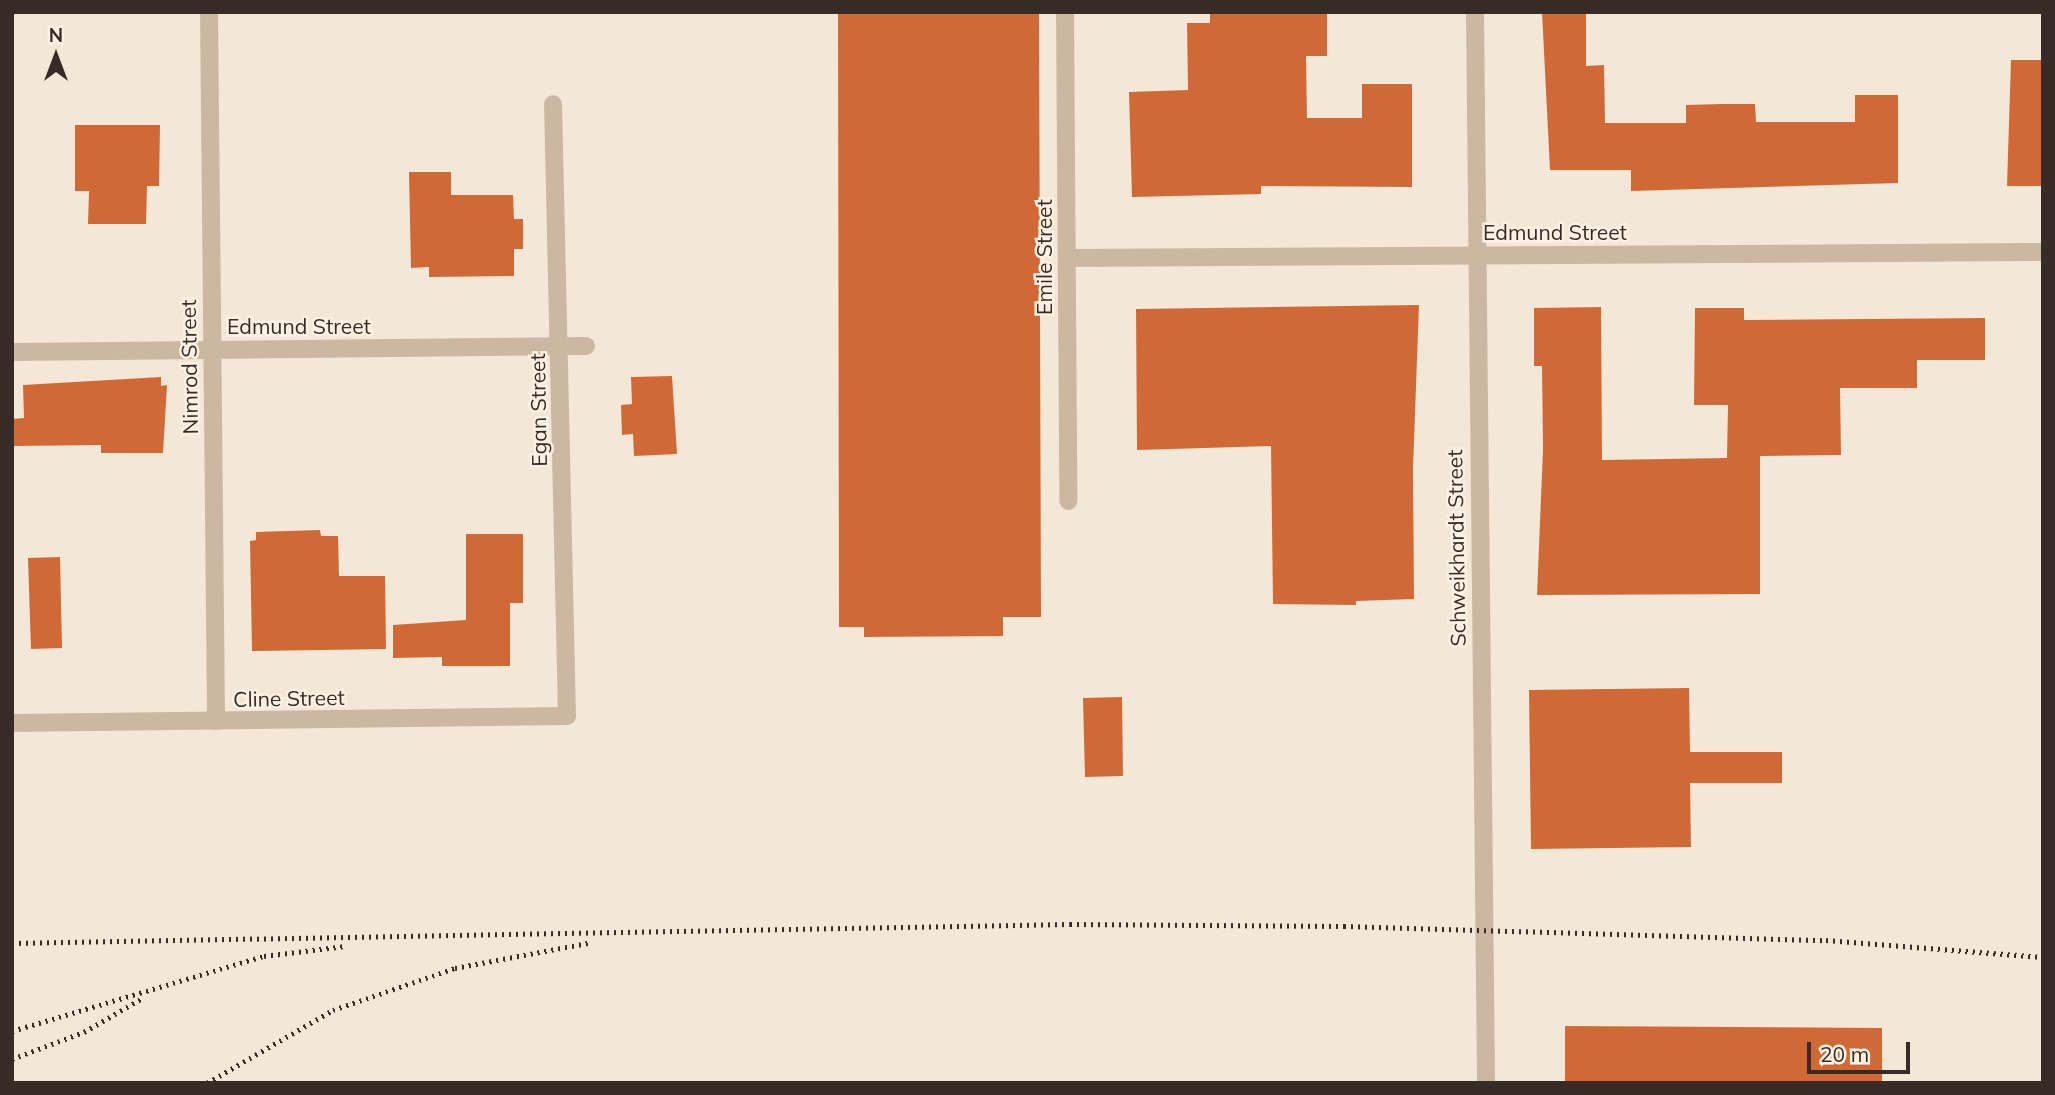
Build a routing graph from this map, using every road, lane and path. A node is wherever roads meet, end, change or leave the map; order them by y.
1 (209, 12) edge
2 (1065, 12) edge
3 (1475, 12) edge
4 (553, 104) dead end
5 (2043, 252) edge
6 (1475, 256) junction
7 (1067, 258) junction
8 (560, 346) junction
9 (586, 346) dead end
10 (212, 349) junction
11 (12, 352) edge
12 (1068, 501) dead end
13 (567, 716) joint
14 (216, 722) junction
15 (12, 723) edge
16 (1486, 1083) edge

1 - 10 street, Nimrod Street
2 - 7 street, Emile Street
3 - 6 street, Schweikhardt Street
4 - 8 street, Egan Street
5 - 6 street, Edmund Street
6 - 7 street, Edmund Street
6 - 16 street, Schweikhardt Street
7 - 12 street, Emile Street
8 - 9 street, Edmund Street
8 - 10 street, Edmund Street
8 - 13 street, Egan Street
10 - 11 street, Edmund Street
10 - 14 street, Nimrod Street
13 - 14 street, Cline Street
14 - 15 street, Cline Street

